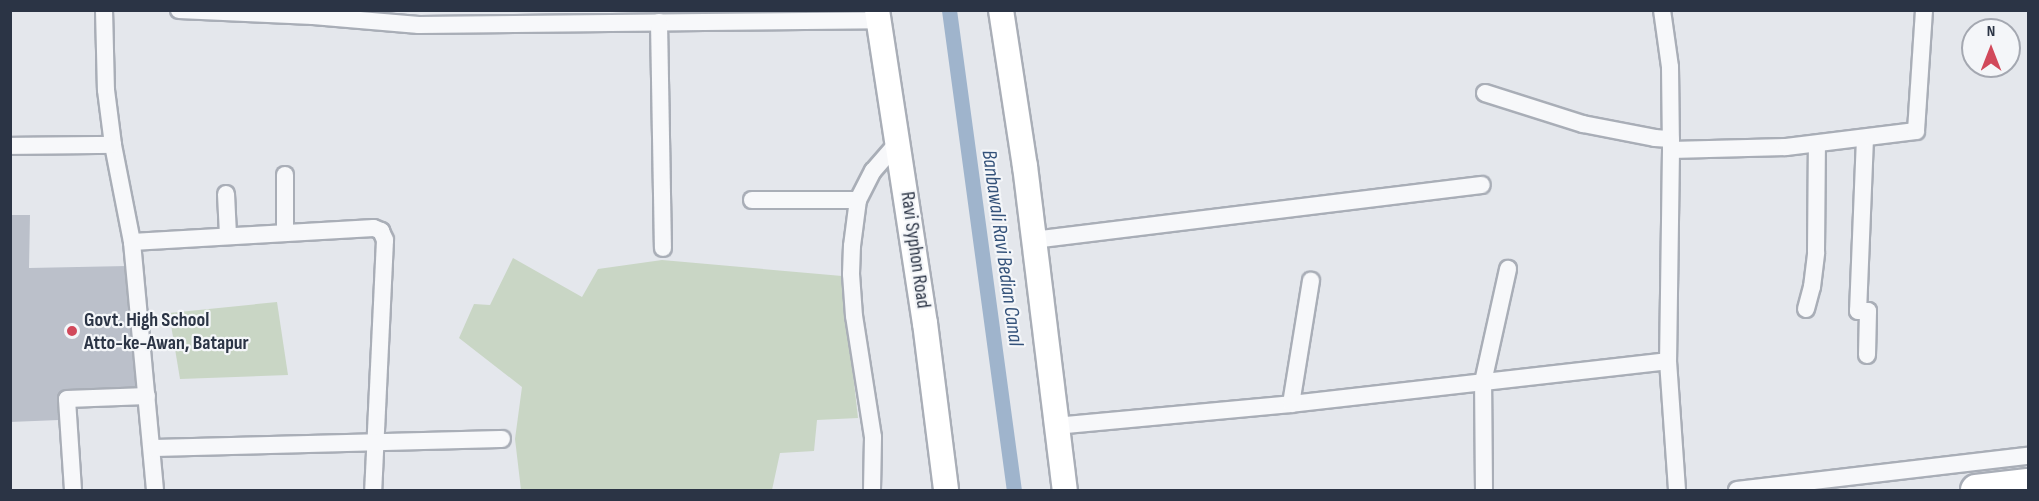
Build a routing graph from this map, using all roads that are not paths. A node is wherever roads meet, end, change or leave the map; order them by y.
1 (105, 10) edge
2 (179, 10) edge
3 (1001, 10) edge
4 (1662, 10) edge
5 (1924, 10) edge
6 (878, 15) edge
7 (659, 22) junction
8 (1485, 93) dead end
9 (1865, 138) junction
10 (899, 141) junction
11 (1671, 144) junction
12 (1817, 144) junction
13 (113, 145) junction
14 (10, 146) edge
15 (285, 175) dead end
16 (1482, 185) dead end
17 (226, 194) dead end
18 (752, 200) dead end
19 (858, 200) junction
20 (285, 233) junction
21 (228, 235) junction
22 (1033, 240) junction
23 (132, 242) junction
24 (663, 248) dead end
25 (1508, 269) dead end
26 (1311, 281) dead end
27 (1806, 309) dead end
28 (1867, 355) dead end
29 (1668, 361) junction
30 (1483, 382) junction
31 (147, 396) junction
32 (1291, 404) junction
33 (1055, 426) junction
34 (502, 439) dead end
35 (376, 441) junction
36 (153, 448) junction
37 (2028, 456) edge
38 (2028, 484) edge
39 (73, 490) edge
40 (155, 490) edge
41 (372, 490) edge
42 (872, 490) edge
43 (946, 490) edge
44 (1065, 490) edge
45 (1484, 490) edge
46 (1677, 490) edge
47 (1737, 490) edge
48 (1976, 490) edge

1 - 13 street
2 - 7 street
3 - 22 street
4 - 11 street
5 - 9 street
6 - 7 street
6 - 10 street, Ravi Syphon Road
7 - 24 street
8 - 11 street
9 - 12 street
9 - 28 street
10 - 19 street
10 - 43 street, Ravi Syphon Road
11 - 12 street
11 - 29 street
12 - 27 street
13 - 14 street
13 - 23 street
15 - 20 street
16 - 22 street
17 - 21 street
18 - 19 street
19 - 42 street
20 - 21 street
20 - 35 street
21 - 23 street
22 - 33 street
23 - 31 street
25 - 30 street
26 - 32 street
29 - 30 street
29 - 46 street
30 - 32 street
30 - 45 street
31 - 36 street
31 - 39 street
32 - 33 street
33 - 44 street
34 - 35 street
35 - 36 street
35 - 41 street
36 - 40 street
37 - 47 street
38 - 48 highway

